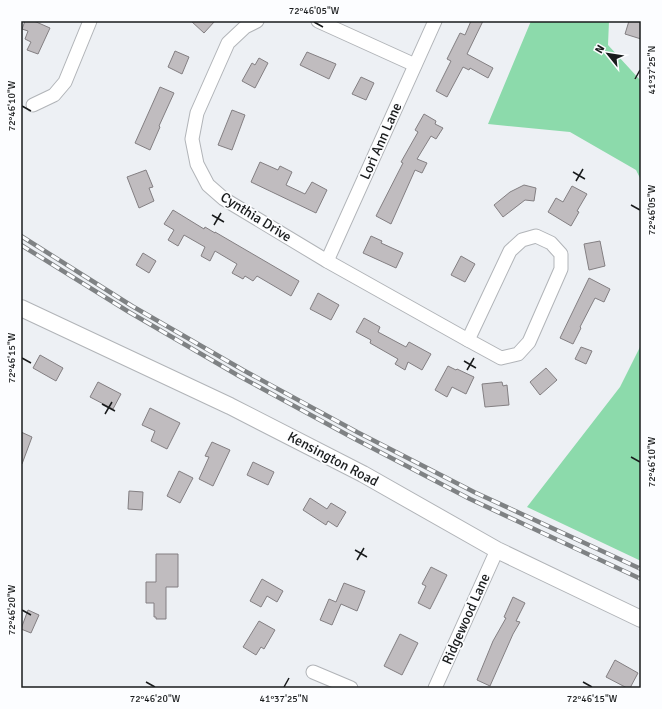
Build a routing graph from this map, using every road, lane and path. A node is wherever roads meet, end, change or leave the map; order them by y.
1 (90, 21) edge
2 (257, 21) edge
3 (318, 21) edge
4 (435, 21) edge
5 (415, 65) junction
6 (33, 105) dead end
7 (327, 261) junction
8 (21, 308) edge
9 (468, 340) junction
10 (497, 550) junction
11 (641, 619) edge
12 (314, 672) dead end
13 (351, 688) edge
14 (435, 688) edge

1 - 6 street
2 - 7 street, Cynthia Drive
3 - 5 street
4 - 5 street, Lori Ann Lane
5 - 7 street, Lori Ann Lane
7 - 9 street, Cynthia Drive
8 - 10 street, Kensington Road
9 - 9 street, Cynthia Drive
10 - 11 street, Kensington Road
10 - 14 street, Ridgewood Lane
12 - 13 street

